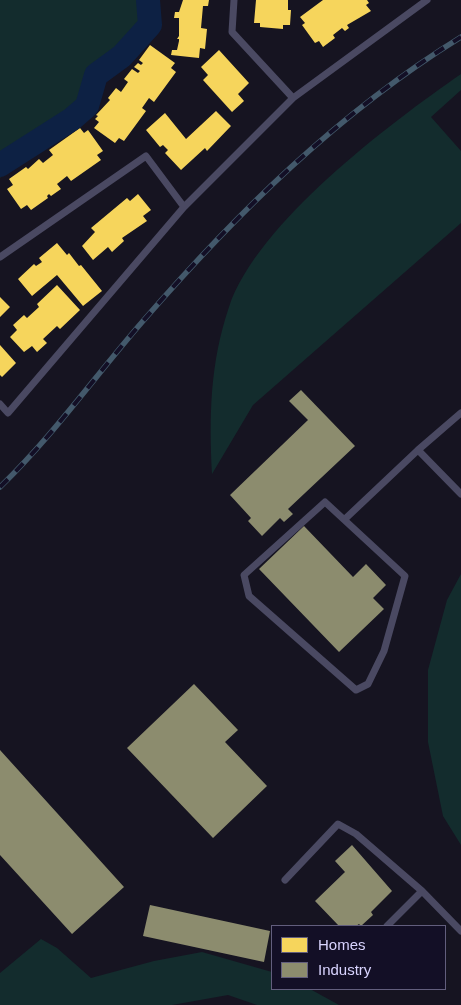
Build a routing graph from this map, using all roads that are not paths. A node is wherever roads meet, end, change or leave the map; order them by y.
1 (234, 0) edge
2 (427, 0) edge
3 (293, 98) junction
4 (184, 207) junction
5 (0, 257) edge
6 (0, 404) edge
7 (461, 413) edge
8 (418, 450) junction
9 (461, 494) edge
10 (345, 519) junction
11 (285, 880) dead end
12 (422, 891) junction
13 (388, 925) edge
14 (461, 931) edge

1 - 3 lane
2 - 3 lane
3 - 4 lane
4 - 5 lane
4 - 6 lane
7 - 8 lane
8 - 9 lane
8 - 10 lane
10 - 10 lane
11 - 12 lane
12 - 13 lane
12 - 14 lane

